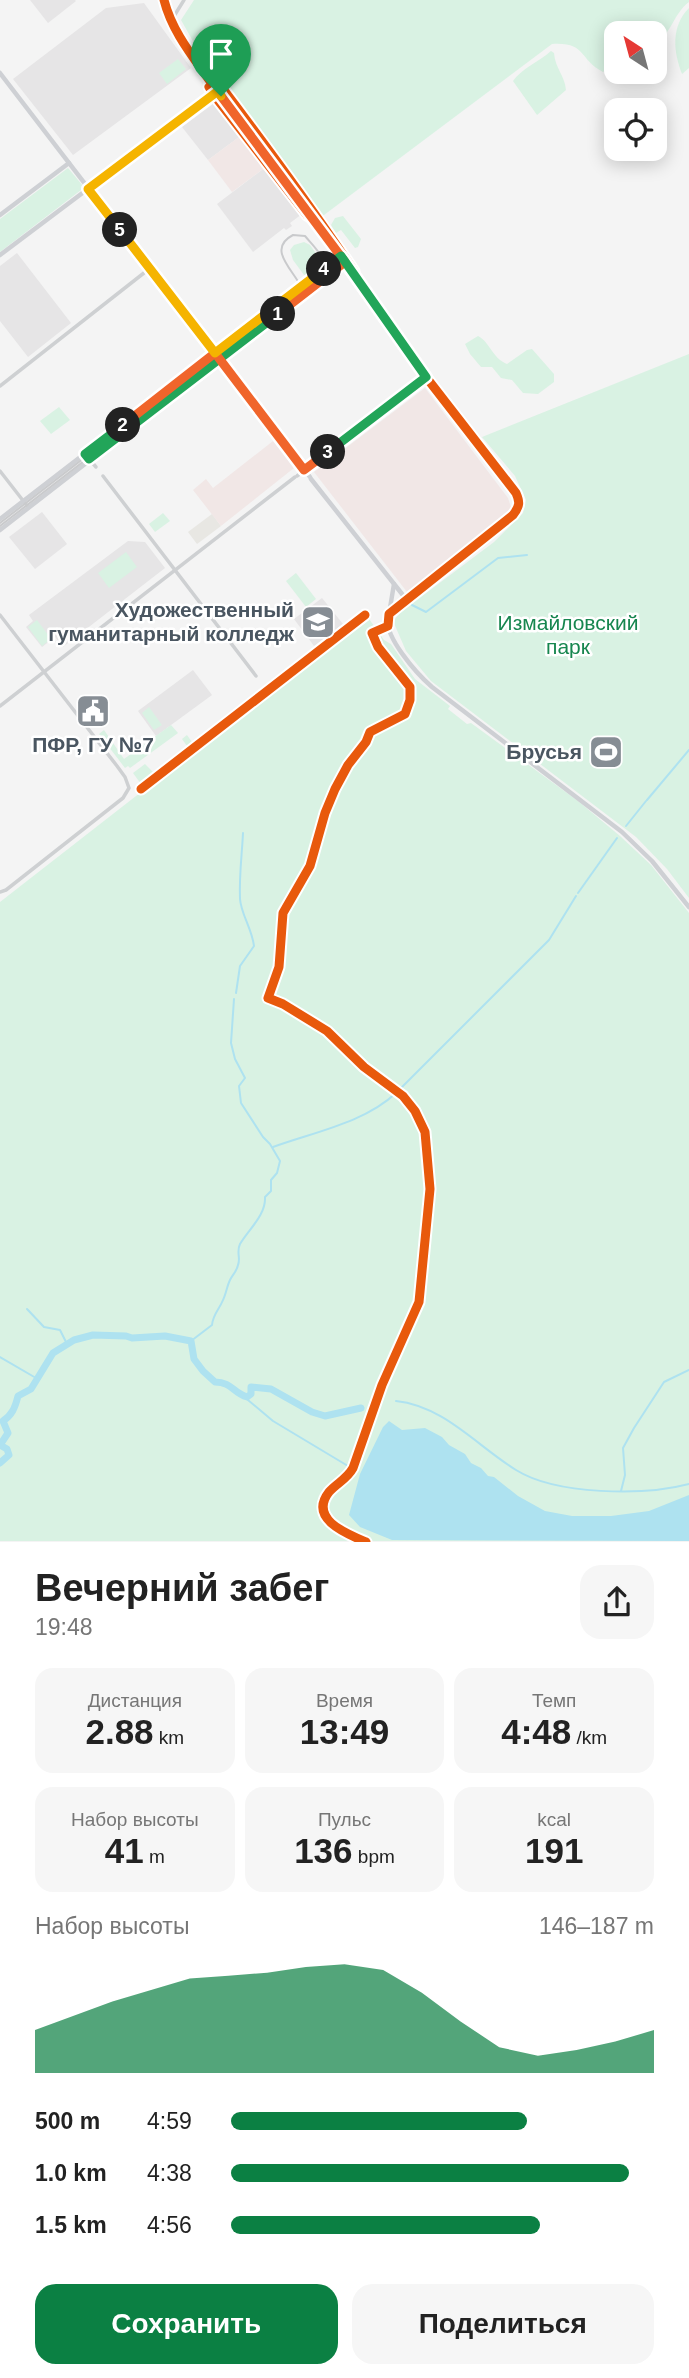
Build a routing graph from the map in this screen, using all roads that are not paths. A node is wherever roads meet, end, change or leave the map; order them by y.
1 (164, 0) edge
2 (184, 0) edge
3 (171, 21) junction
4 (0, 73) edge
5 (218, 91) junction
6 (69, 163) junction
7 (88, 189) junction
8 (0, 215) edge
9 (0, 255) edge
10 (341, 256) junction
11 (345, 262) junction
12 (149, 269) junction
13 (215, 353) junction
14 (220, 360) junction
15 (426, 377) junction
16 (0, 386) edge
17 (85, 454) junction
18 (89, 459) junction
19 (96, 467) dead end
20 (304, 470) junction
21 (0, 471) edge
22 (103, 476) dead end
23 (24, 501) junction
24 (29, 507) junction
25 (0, 519) edge
26 (0, 530) edge
27 (175, 570) junction
28 (394, 584) junction
29 (406, 599) junction
30 (389, 614) junction
31 (0, 615) edge
32 (44, 672) junction
33 (256, 677) dead end
34 (0, 706) edge
35 (0, 892) edge
36 (689, 907) edge

1 - 3 main road
2 - 3 street
3 - 5 main road
4 - 6 main road
5 - 7 main road
5 - 10 main road
6 - 7 main road
6 - 8 main road
7 - 9 main road
7 - 12 main road
10 - 11 main road
10 - 13 main road
11 - 14 main road
11 - 15 main road
12 - 13 main road
12 - 16 street
13 - 14 main road
13 - 17 main road
14 - 18 main road
14 - 20 main road
15 - 20 street
15 - 29 main road
17 - 18 street
17 - 23 main road
18 - 19 street
18 - 24 main road
20 - 27 street
20 - 28 main road
21 - 23 street
22 - 27 street
23 - 24 street
23 - 25 main road
24 - 26 main road
27 - 32 street
27 - 33 street
28 - 29 main road
28 - 30 main road
29 - 30 main road
30 - 36 main road
31 - 32 street
32 - 34 street
32 - 35 street

